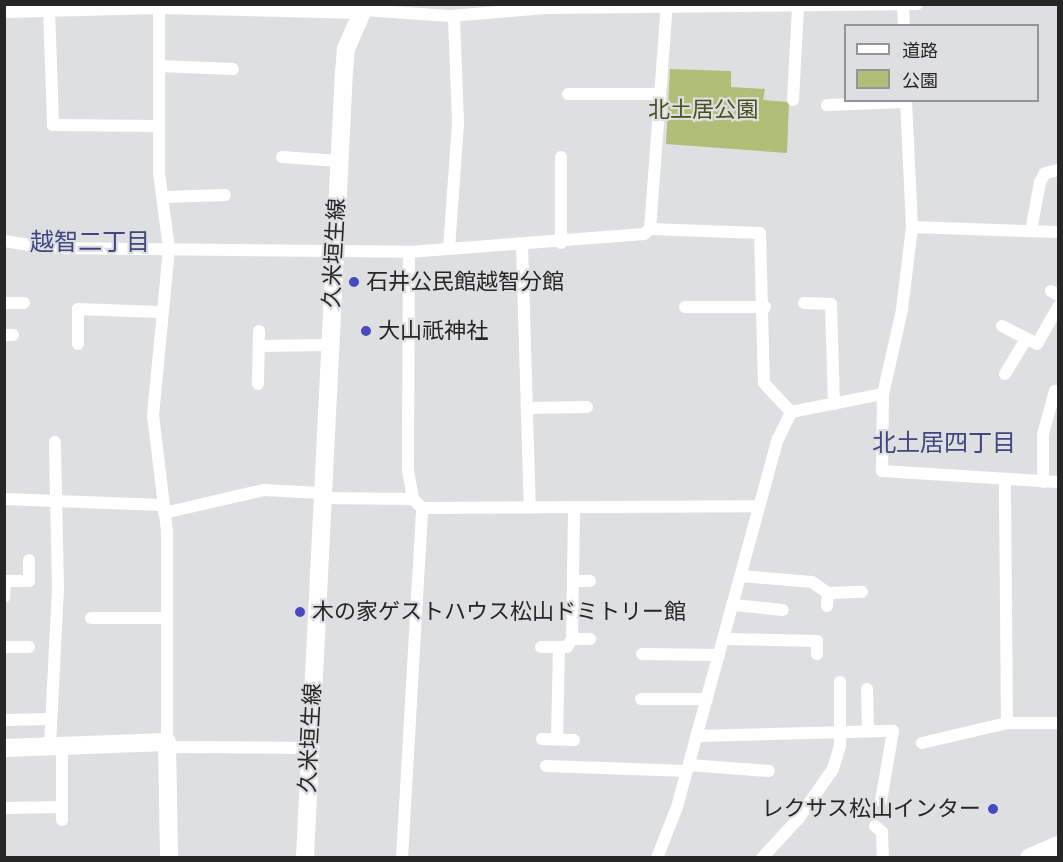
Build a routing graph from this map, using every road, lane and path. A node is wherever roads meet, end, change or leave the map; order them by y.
1 (917, 4) edge
2 (159, 5) edge
3 (236, 5) edge
4 (667, 6) edge
5 (54, 7) edge
6 (364, 7) edge
7 (798, 7) junction
8 (903, 7) junction
9 (4, 9) edge
10 (454, 16) junction
11 (904, 24) edge
12 (159, 66) junction
13 (233, 69) dead end
14 (568, 94) dead end
15 (660, 94) junction
16 (793, 100) dead end
17 (886, 102) edge
18 (906, 102) edge
19 (826, 105) dead end
20 (157, 126) junction
21 (282, 157) dead end
22 (561, 157) dead end
23 (339, 161) junction
24 (1059, 170) edge
25 (225, 195) dead end
26 (163, 196) junction
27 (912, 228) junction
28 (650, 229) junction
29 (1031, 231) junction
30 (1059, 232) edge
31 (4, 241) edge
32 (561, 243) junction
33 (522, 245) junction
34 (169, 249) junction
35 (449, 249) junction
36 (335, 252) junction
37 (409, 252) junction
38 (4, 303) edge
39 (24, 303) dead end
40 (804, 303) dead end
41 (685, 307) dead end
42 (765, 307) junction
43 (1059, 307) edge
44 (159, 312) junction
45 (1002, 326) dead end
46 (259, 331) dead end
47 (1026, 339) junction
48 (78, 344) dead end
49 (329, 345) junction
50 (259, 346) junction
51 (1005, 374) dead end
52 (258, 384) dead end
53 (1056, 391) dead end
54 (883, 394) junction
55 (834, 404) junction
56 (587, 407) dead end
57 (527, 408) junction
58 (791, 412) junction
59 (1054, 412) edge
60 (55, 442) dead end
61 (1005, 479) junction
62 (1043, 482) junction
63 (1059, 482) edge
64 (321, 495) junction
65 (4, 499) edge
66 (58, 501) junction
67 (418, 503) junction
68 (757, 506) junction
69 (530, 507) junction
70 (574, 507) junction
71 (164, 509) junction
72 (29, 560) dead end
73 (741, 576) junction
74 (573, 581) junction
75 (591, 581) dead end
76 (862, 592) dead end
77 (4, 597) edge
78 (734, 605) junction
79 (783, 610) dead end
80 (91, 618) dead end
81 (167, 618) junction
82 (572, 639) junction
83 (590, 639) dead end
84 (724, 639) junction
85 (4, 646) edge
86 (29, 647) dead end
87 (541, 647) dead end
88 (559, 647) junction
89 (642, 654) dead end
90 (818, 654) dead end
91 (719, 655) junction
92 (840, 682) dead end
93 (867, 689) dead end
94 (641, 699) dead end
95 (707, 699) junction
96 (50, 719) junction
97 (4, 720) edge
98 (1007, 723) junction
99 (1059, 723) edge
100 (868, 731) junction
101 (840, 735) junction
102 (696, 736) junction
103 (542, 739) dead end
104 (557, 739) junction
105 (574, 740) dead end
106 (922, 743) dead end
107 (167, 745) junction
108 (56, 746) junction
109 (4, 748) edge
110 (309, 748) junction
111 (546, 766) dead end
112 (688, 768) junction
113 (769, 771) dead end
114 (881, 801) dead end
115 (62, 807) junction
116 (4, 808) edge
117 (62, 820) dead end
118 (875, 826) dead end
119 (1059, 846) edge
120 (169, 858) edge
121 (305, 858) edge
122 (402, 858) edge
123 (657, 858) edge
124 (762, 858) edge
125 (883, 858) edge
126 (1030, 858) edge

1 - 8 street
2 - 3 main road
2 - 5 main road
2 - 12 street
3 - 6 main road
4 - 7 street
4 - 10 street
4 - 15 street
5 - 9 main road
5 - 20 street
6 - 10 street
6 - 23 main road, 久米垣生線
7 - 8 street
7 - 16 street
8 - 11 street
10 - 35 street
12 - 13 street
12 - 20 street
14 - 15 street
15 - 28 street
17 - 19 street
18 - 27 street
20 - 26 street
21 - 23 street
22 - 32 street
23 - 36 main road, 久米垣生線
24 - 29 street
25 - 26 street
26 - 34 street
27 - 29 street
27 - 54 street
28 - 32 street
28 - 42 street
29 - 30 street
31 - 34 street
32 - 33 street
33 - 35 street
33 - 57 street
34 - 36 street
34 - 44 street
35 - 37 street
36 - 37 street
36 - 49 main road, 久米垣生線
37 - 67 street
38 - 39 street
40 - 55 street
41 - 42 street
42 - 58 street
43 - 47 street
44 - 48 street
44 - 71 street
45 - 47 street
46 - 50 street
47 - 51 street
49 - 50 street
49 - 64 main road, 久米垣生線
50 - 52 street
53 - 59 street
54 - 55 street
54 - 61 street
55 - 58 street
56 - 57 street
57 - 69 street
58 - 68 street
59 - 62 street
60 - 66 street
61 - 62 street
61 - 98 street
62 - 63 street
64 - 67 street
64 - 71 street
64 - 110 main road, 久米垣生線
65 - 66 street
66 - 71 street
66 - 96 street
67 - 69 street
67 - 122 street
68 - 70 street
68 - 73 street
69 - 70 street
70 - 74 street
71 - 81 street
72 - 77 street
73 - 76 street
73 - 78 street
74 - 75 street
74 - 82 street
78 - 79 street
78 - 84 street
80 - 81 street
81 - 107 street
82 - 83 street
82 - 88 street
84 - 90 street
84 - 91 street
85 - 86 street
87 - 88 street
88 - 104 street
89 - 91 street
91 - 95 street
92 - 101 street
93 - 100 street
94 - 95 street
95 - 102 street
96 - 97 street
96 - 108 street
98 - 99 street
98 - 106 street
100 - 101 street
100 - 114 street
101 - 102 street
101 - 124 street
102 - 112 street
103 - 104 street
104 - 105 street
107 - 108 main road
107 - 110 street
107 - 120 main road
108 - 109 main road
108 - 115 street
110 - 121 main road, 久米垣生線
111 - 112 street
112 - 113 street
112 - 123 street
115 - 116 street
115 - 117 street
118 - 125 street
119 - 126 highway

